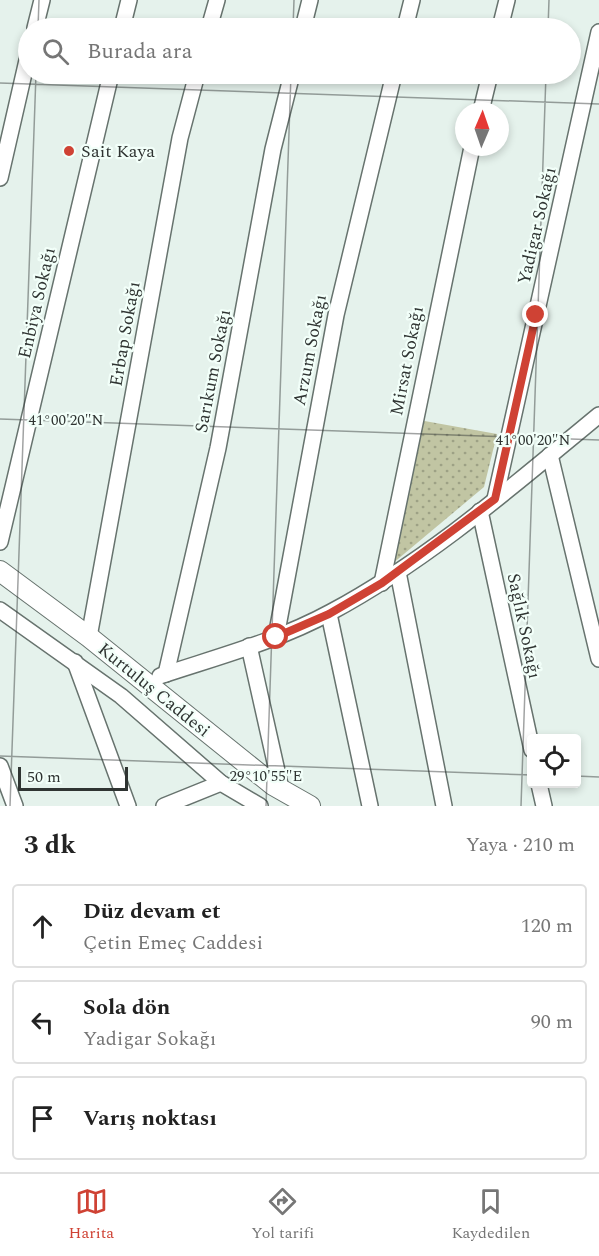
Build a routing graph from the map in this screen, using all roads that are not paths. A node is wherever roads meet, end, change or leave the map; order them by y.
1 (42, 0) edge
2 (129, 0) edge
3 (217, 0) edge
4 (310, 0) edge
5 (412, 0) edge
6 (507, 0) edge
7 (38, 18) edge
8 (124, 18) edge
9 (212, 18) edge
10 (306, 18) edge
11 (408, 18) edge
12 (502, 18) edge
13 (599, 32) edge
14 (22, 84) edge
15 (109, 84) edge
16 (194, 84) edge
17 (289, 84) edge
18 (392, 84) edge
19 (488, 84) edge
20 (483, 102) edge
21 (470, 156) edge
22 (0, 177) edge
23 (599, 415) edge
24 (550, 455) junction
25 (495, 499) junction
26 (480, 511) junction
27 (0, 542) edge
28 (0, 571) edge
29 (398, 572) junction
30 (382, 583) junction
31 (0, 610) edge
32 (329, 614) junction
33 (89, 637) junction
34 (276, 637) junction
35 (249, 646) junction
36 (599, 659) edge
37 (75, 662) junction
38 (166, 674) junction
39 (145, 682) junction
40 (528, 734) edge
41 (0, 766) edge
42 (228, 787) junction
43 (540, 788) edge
44 (281, 789) junction
45 (15, 806) edge
46 (128, 806) edge
47 (164, 806) edge
48 (240, 806) edge
49 (260, 806) edge
50 (310, 806) edge
51 (370, 806) edge
52 (444, 806) edge
53 (544, 806) edge

1 - 7 street
2 - 8 street
3 - 9 street
4 - 10 street
5 - 11 street
6 - 12 street
13 - 25 street, Yadigar Sokağı
14 - 22 street
15 - 27 street, Enbiya Sokağı
16 - 33 street, Erbap Sokağı
17 - 38 street, Sarıkum Sokağı
18 - 34 street, Arzum Sokağı
19 - 20 street
21 - 30 street, Mirsat Sokağı
23 - 24 street
24 - 25 street
24 - 36 street
25 - 26 street
26 - 29 street
26 - 40 street, Sağlık Sokağı
28 - 33 main road, Kurtuluş Caddesi
29 - 30 street
29 - 52 street
30 - 32 street
31 - 37 street
32 - 34 street
32 - 51 street
33 - 39 main road, Kurtuluş Caddesi
34 - 35 street
35 - 38 street
35 - 44 street
37 - 42 street
37 - 46 street
38 - 39 street
39 - 44 main road, Kurtuluş Caddesi
41 - 45 street
42 - 47 street
42 - 48 street
42 - 49 street
43 - 53 street
44 - 50 main road, Kurtuluş Caddesi

